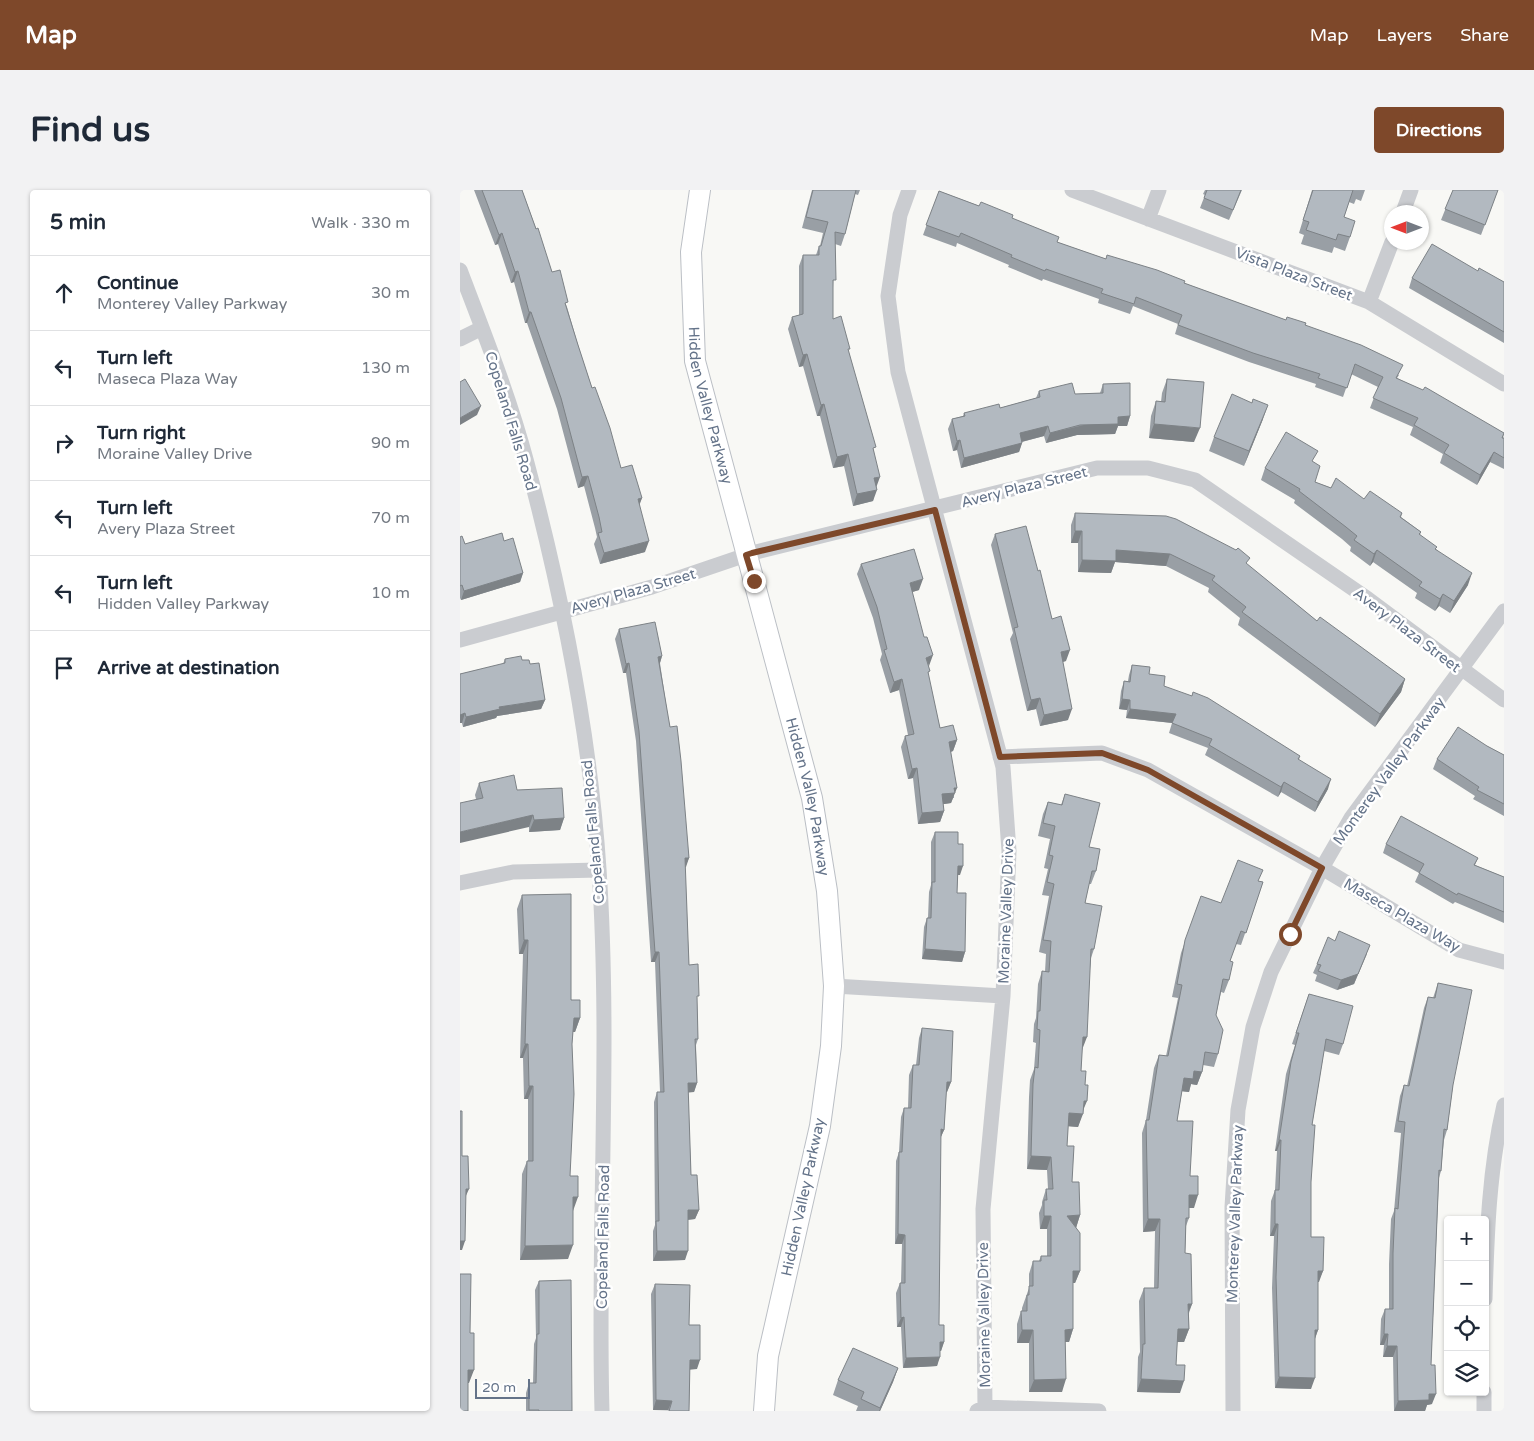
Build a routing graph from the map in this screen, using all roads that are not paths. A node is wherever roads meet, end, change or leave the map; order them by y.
1 (700, 190) edge
2 (909, 190) edge
3 (1072, 190) edge
4 (1159, 190) edge
5 (1412, 190) edge
6 (1406, 205) edge
7 (1148, 219) junction
8 (1389, 250) edge
9 (460, 270) edge
10 (1369, 302) junction
11 (482, 328) junction
12 (460, 339) edge
13 (1504, 384) edge
14 (935, 510) junction
15 (746, 555) junction
16 (1504, 611) edge
17 (562, 612) junction
18 (460, 640) edge
19 (1462, 670) junction
20 (1504, 700) edge
21 (1000, 757) junction
22 (1322, 868) junction
23 (599, 870) junction
24 (460, 883) edge
25 (1504, 962) edge
26 (834, 986) junction
27 (1003, 996) junction
28 (1504, 1105) edge
29 (1486, 1261) edge
30 (1484, 1396) edge
31 (981, 1409) edge
32 (602, 1411) edge
33 (764, 1411) edge
34 (1099, 1411) edge
35 (1233, 1411) edge
36 (1484, 1411) edge

1 - 15 street, Hidden Valley Parkway
2 - 14 street, Moraine Valley Drive
3 - 7 street, Vista Plaza Street
4 - 7 street
5 - 6 street
7 - 10 street, Vista Plaza Street
8 - 10 street
9 - 11 street, Copeland Falls Road
10 - 13 street, Vista Plaza Street
11 - 12 street
11 - 17 street, Copeland Falls Road
14 - 15 street, Avery Plaza Street
14 - 19 street, Avery Plaza Street
14 - 21 street, Moraine Valley Drive
15 - 17 street, Avery Plaza Street
15 - 26 street, Hidden Valley Parkway
16 - 19 street, Monterey Valley Parkway
17 - 18 street, Avery Plaza Street
17 - 23 street, Copeland Falls Road
19 - 20 street, Avery Plaza Street
19 - 22 street, Monterey Valley Parkway
21 - 22 street, Maseca Plaza Way
21 - 27 street, Moraine Valley Drive
22 - 25 street, Maseca Plaza Way
22 - 35 street, Monterey Valley Parkway
23 - 24 street
23 - 32 street, Copeland Falls Road
26 - 27 street
26 - 33 street, Hidden Valley Parkway
27 - 31 street, Moraine Valley Drive
28 - 29 street
30 - 36 street
31 - 34 street

